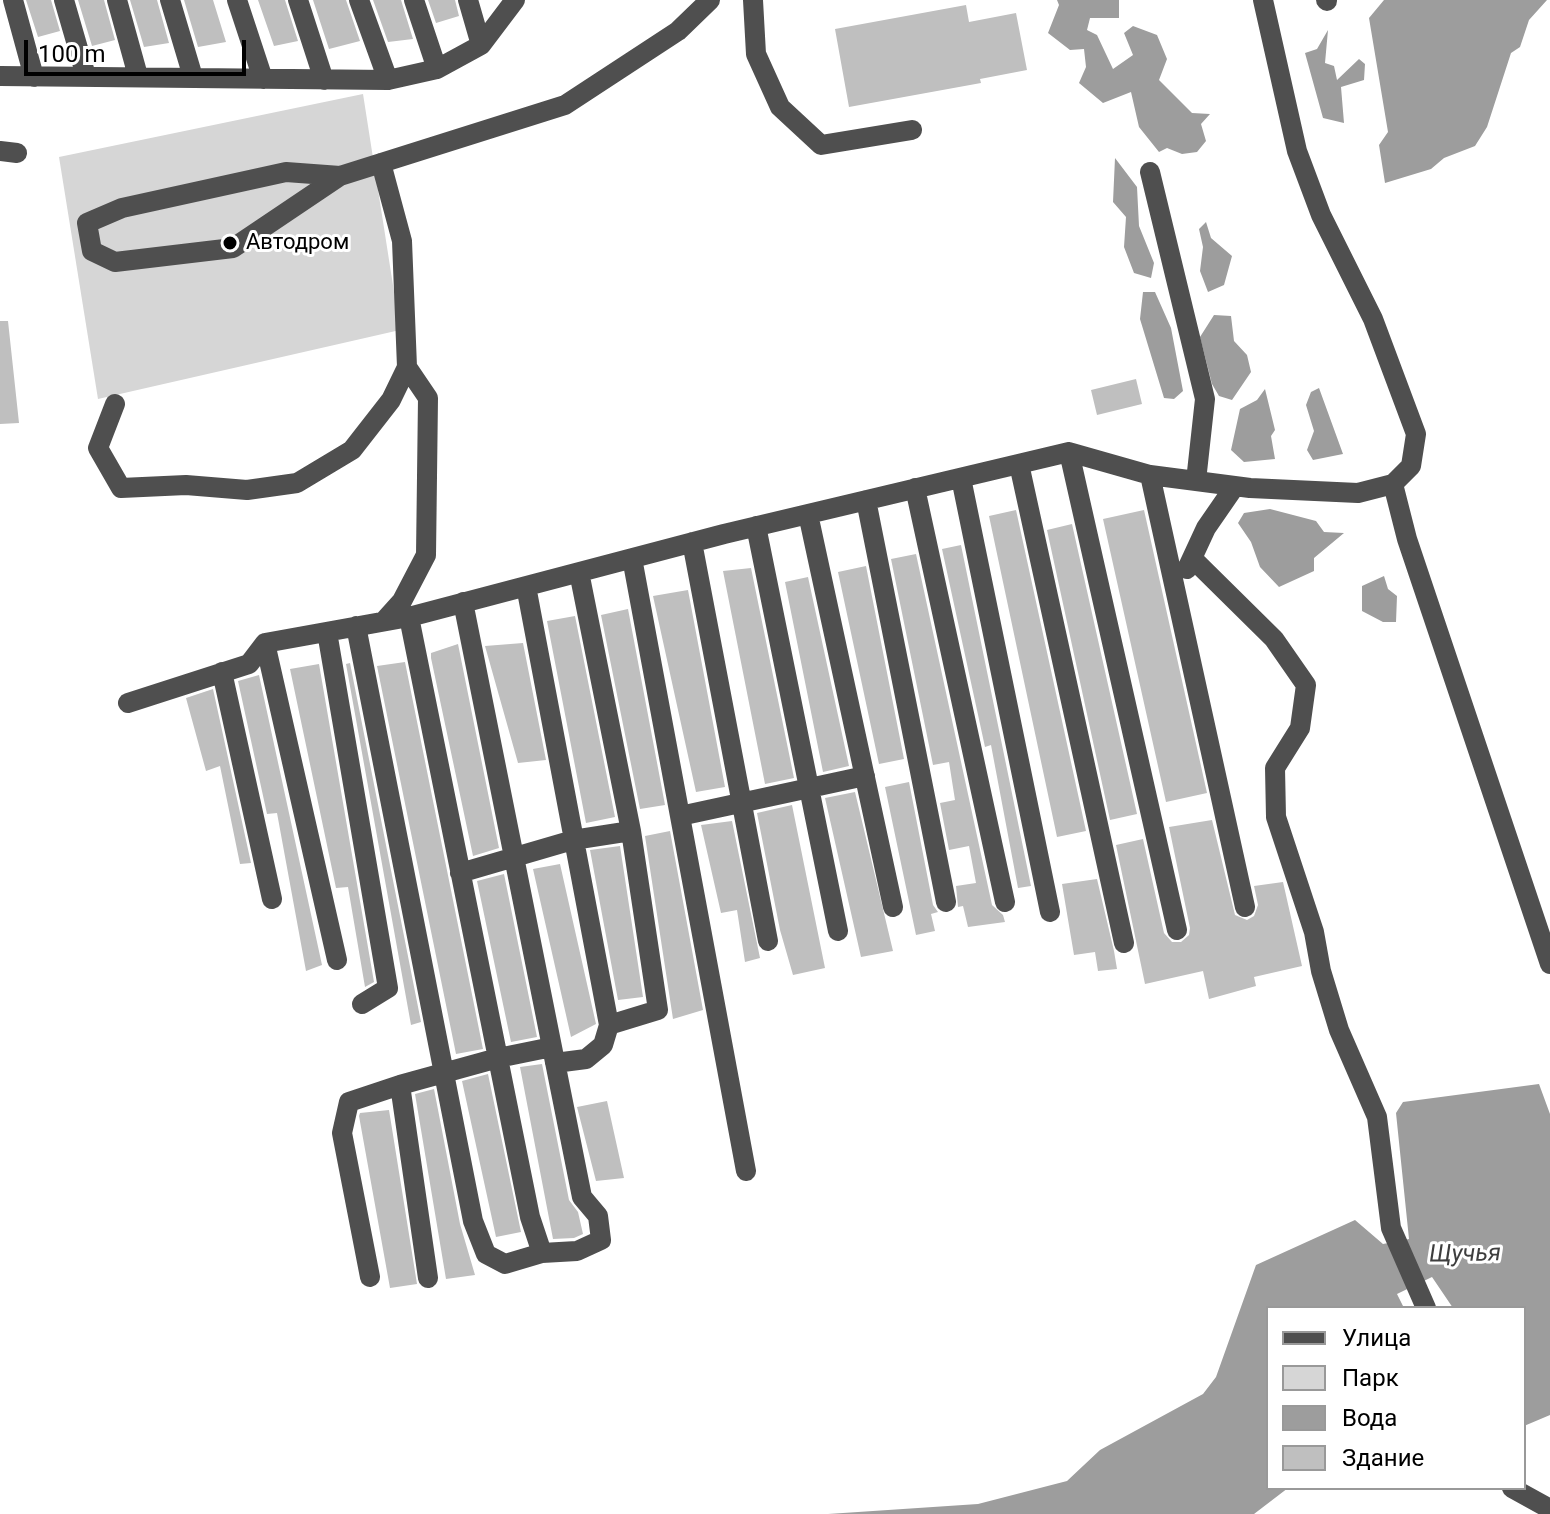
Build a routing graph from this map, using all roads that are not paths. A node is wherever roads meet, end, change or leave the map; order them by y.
1 (13, 0) edge
2 (64, 0) edge
3 (117, 0) edge
4 (170, 0) edge
5 (237, 0) edge
6 (298, 0) edge
7 (359, 0) edge
8 (414, 0) edge
9 (468, 0) edge
10 (515, 0) edge
11 (710, 0) edge
12 (753, 0) edge
13 (1263, 0) edge
14 (481, 45) junction
15 (437, 69) junction
16 (0, 76) edge
17 (86, 76) junction
18 (138, 76) junction
19 (34, 77) junction
20 (193, 77) junction
21 (263, 79) junction
22 (324, 80) junction
23 (388, 80) junction
24 (912, 130) dead end
25 (381, 163) junction
26 (1150, 172) dead end
27 (340, 176) junction
28 (407, 367) junction
29 (115, 404) dead end
30 (1069, 452) junction
31 (1019, 464) junction
32 (1150, 475) junction
33 (961, 478) junction
34 (1196, 481) junction
35 (1393, 484) junction
36 (1235, 486) junction
37 (915, 488) junction
38 (866, 500) junction
39 (808, 514) junction
40 (756, 526) junction
41 (692, 542) junction
42 (632, 558) junction
43 (1192, 558) junction
44 (579, 572) junction
45 (526, 586) junction
46 (1176, 591) junction
47 (463, 602) junction
48 (409, 617) junction
49 (384, 621) junction
50 (356, 626) junction
51 (327, 632) junction
52 (265, 643) junction
53 (222, 672) junction
54 (128, 703) dead end
55 (865, 776) junction
56 (809, 789) junction
57 (742, 802) junction
58 (680, 816) junction
59 (631, 831) junction
60 (573, 840) junction
61 (514, 857) junction
62 (460, 873) junction
63 (272, 899) dead end
64 (946, 902) dead end
65 (1005, 902) dead end
66 (893, 907) dead end
67 (1245, 907) dead end
68 (1050, 912) dead end
69 (1177, 930) dead end
70 (838, 931) dead end
71 (768, 941) dead end
72 (1124, 943) dead end
73 (337, 960) dead end
74 (1550, 964) edge
75 (362, 1004) dead end
76 (609, 1025) junction
77 (554, 1055) junction
78 (498, 1058) junction
79 (444, 1073) junction
80 (400, 1085) junction
81 (746, 1171) dead end
82 (542, 1253) junction
83 (370, 1277) dead end
84 (428, 1278) dead end
85 (1423, 1301) edge
86 (1516, 1490) edge
87 (1550, 1509) edge

1 - 19 street
2 - 17 street
3 - 18 street
4 - 20 street
5 - 21 street
6 - 22 street
7 - 23 street
8 - 15 street
9 - 14 street
10 - 14 street
11 - 25 street
12 - 24 street
13 - 35 street
14 - 15 street
15 - 23 street
16 - 19 street
17 - 18 street
17 - 19 street
18 - 20 street
20 - 21 street
21 - 22 street
22 - 23 street
25 - 27 street
25 - 28 street
26 - 34 street
27 - 27 street
28 - 29 street
28 - 49 street
30 - 31 street
30 - 32 street
30 - 69 street
31 - 33 street
31 - 72 street
32 - 34 street
32 - 46 street
33 - 37 street
33 - 68 street
34 - 36 street
35 - 36 street
35 - 74 street
36 - 43 street
37 - 38 street
37 - 65 street
38 - 39 street
38 - 64 street
39 - 40 street
39 - 55 street
40 - 41 street
40 - 56 street
41 - 42 street
41 - 57 street
42 - 44 street
42 - 58 street
43 - 46 street
43 - 85 street
44 - 45 street
44 - 59 street
45 - 47 street
45 - 60 street
46 - 67 street
47 - 48 street
47 - 61 street
48 - 49 street
48 - 62 street
49 - 50 street
50 - 51 street
50 - 79 street
51 - 52 street
51 - 75 street
52 - 53 street
52 - 73 street
53 - 54 street
53 - 63 street
55 - 56 street
55 - 66 street
56 - 57 street
56 - 70 street
57 - 58 street
57 - 71 street
58 - 81 street
59 - 60 street
59 - 76 street
60 - 61 street
60 - 76 street
61 - 62 street
61 - 77 street
62 - 78 street
76 - 77 street
77 - 78 street
77 - 82 street
78 - 79 street
78 - 82 street
79 - 80 street
79 - 82 street
80 - 83 street
80 - 84 street
86 - 87 street

